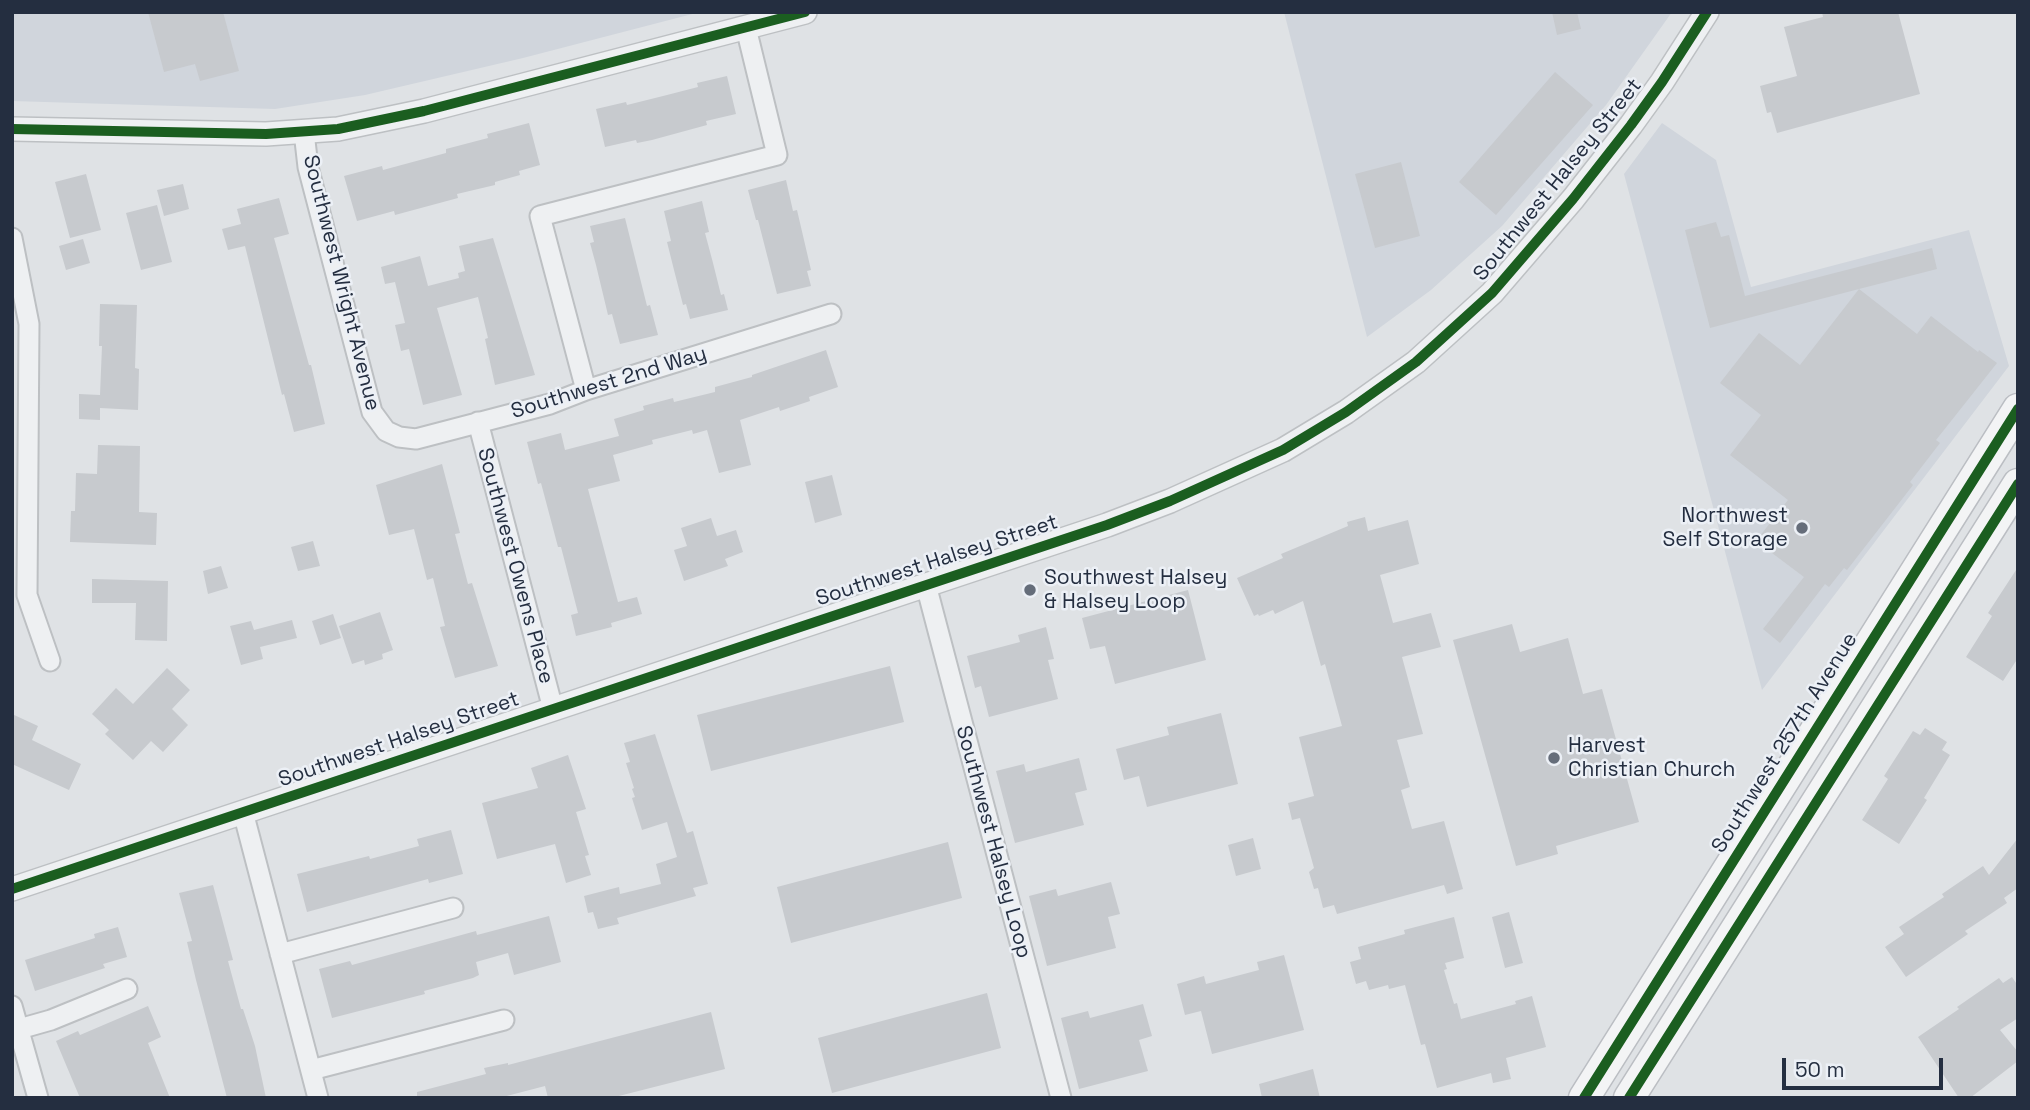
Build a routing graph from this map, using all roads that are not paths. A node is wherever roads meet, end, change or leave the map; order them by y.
1 (805, 12) edge
2 (1707, 12) edge
3 (746, 28) junction
4 (12, 129) edge
5 (304, 132) junction
6 (12, 238) edge
7 (831, 314) dead end
8 (586, 390) junction
9 (2018, 409) edge
10 (478, 422) junction
11 (386, 431) joint
12 (2018, 484) edge
13 (926, 585) junction
14 (50, 661) dead end
15 (553, 709) junction
16 (243, 813) junction
17 (12, 889) edge
18 (453, 908) dead end
19 (280, 954) junction
20 (127, 989) dead end
21 (12, 1006) edge
22 (505, 1020) dead end
23 (16, 1030) edge
24 (311, 1070) junction
25 (38, 1098) edge
26 (318, 1098) edge
27 (1061, 1098) edge
28 (1584, 1098) edge
29 (1629, 1098) edge

1 - 3 street
2 - 13 street, Southwest Halsey Street
3 - 5 street
3 - 8 street
4 - 5 street
5 - 11 street, Southwest Wright Avenue
6 - 14 street
7 - 8 street, Southwest 2nd Way
8 - 10 street, Southwest 2nd Way
9 - 28 main road, Southwest 257th Avenue
10 - 11 street, Southwest 2nd Way
10 - 15 street, Southwest Owens Place
12 - 29 main road
13 - 15 street, Southwest Halsey Street
13 - 27 street, Southwest Halsey Loop
15 - 16 street, Southwest Halsey Street
16 - 17 street, Southwest Halsey Street
16 - 19 street
18 - 19 street
19 - 24 street
20 - 23 street
21 - 23 street
22 - 24 street
23 - 25 street
24 - 26 street

